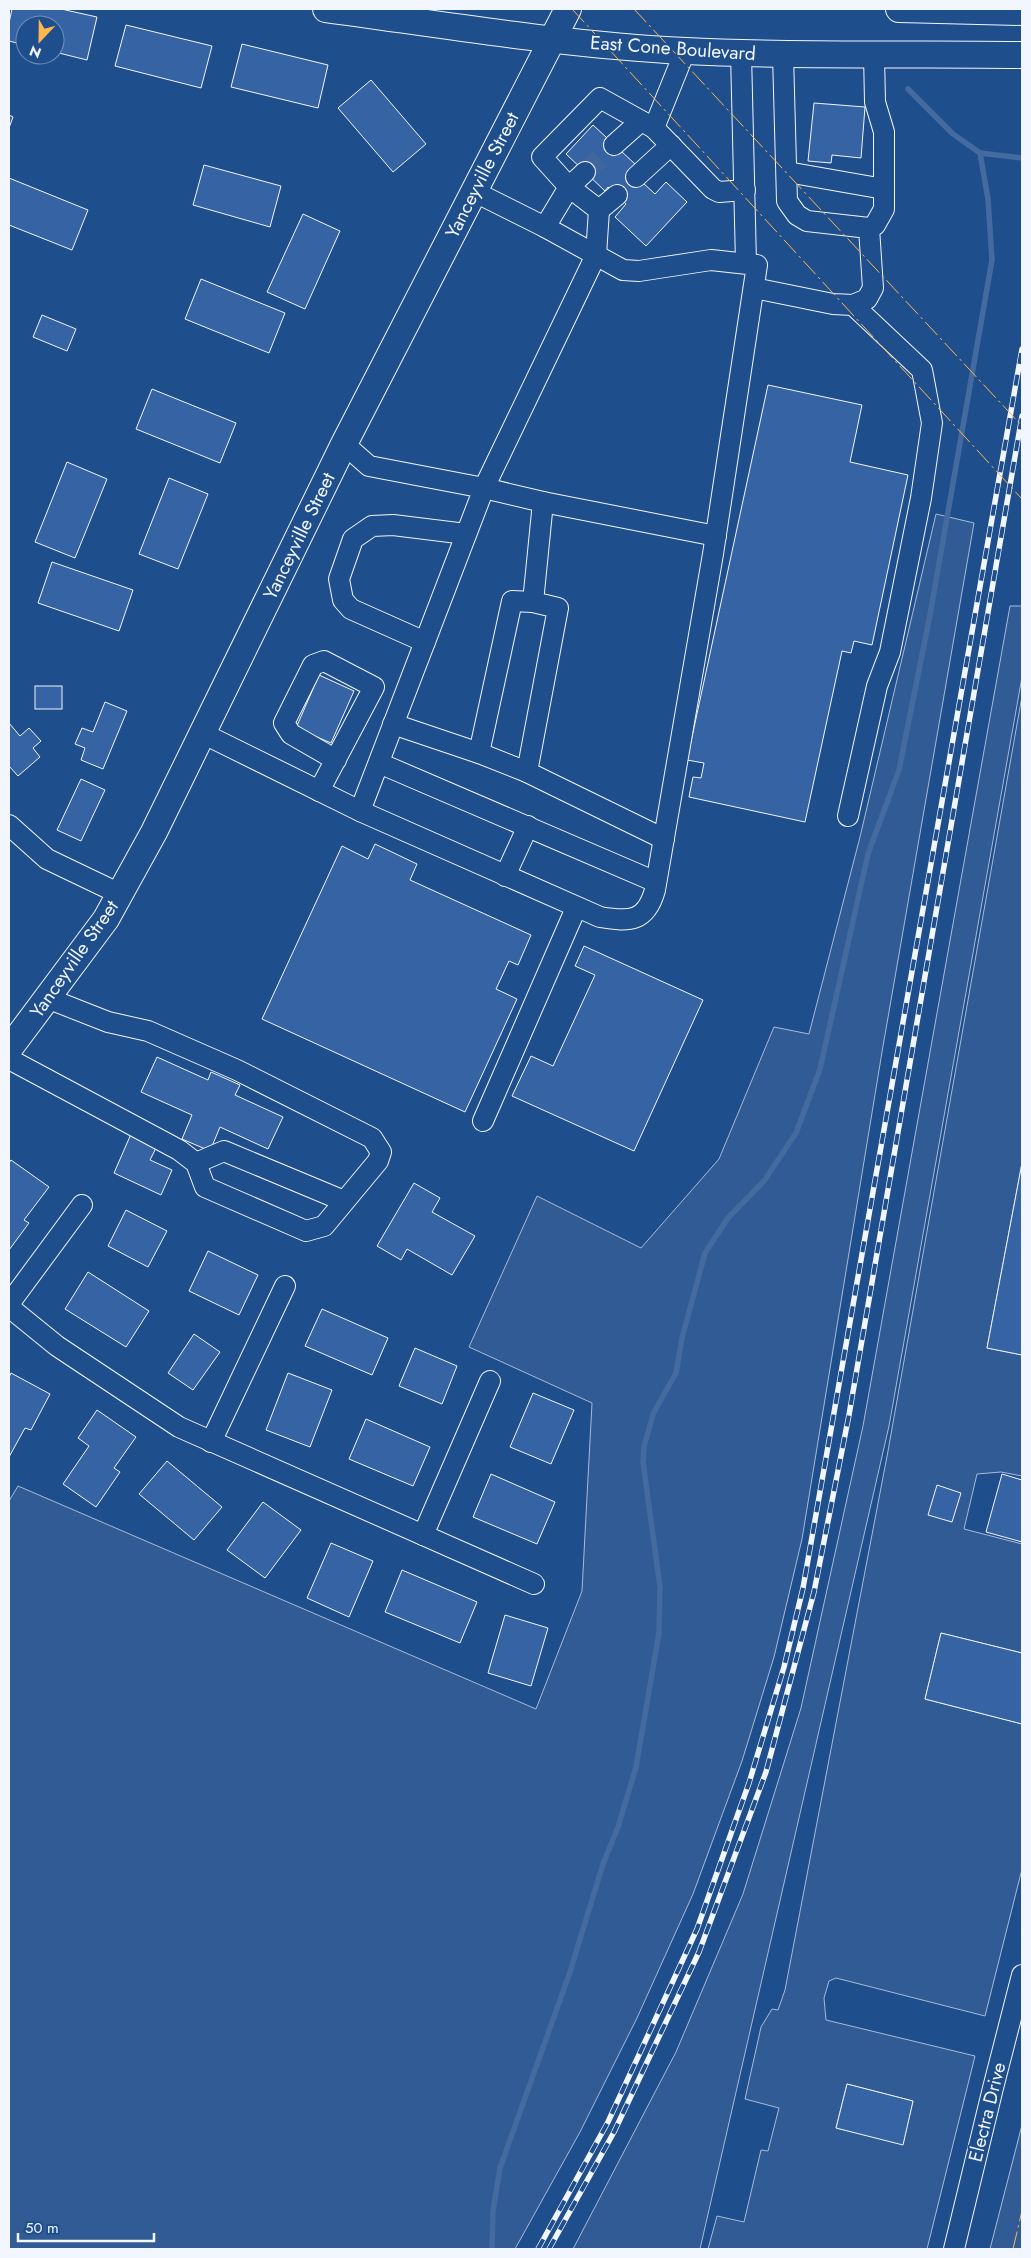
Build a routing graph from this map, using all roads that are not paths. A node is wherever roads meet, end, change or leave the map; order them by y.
1 (326, 9) edge
2 (568, 9) edge
3 (899, 9) edge
4 (977, 10) edge
5 (1022, 12) edge
6 (552, 39) junction
7 (685, 51) junction
8 (742, 53) junction
9 (874, 54) junction
10 (783, 55) junction
11 (1022, 55) edge
12 (648, 124) junction
13 (614, 145) tunnel mouth
14 (671, 145) junction
15 (585, 172) tunnel mouth
16 (787, 172) junction
17 (636, 177) dead end
18 (569, 187) junction
19 (745, 190) junction
20 (884, 190) junction
21 (472, 192) junction
22 (617, 195) dead end
23 (599, 210) junction
24 (545, 227) junction
25 (869, 228) junction
26 (596, 255) junction
27 (746, 263) junction
28 (754, 288) junction
29 (853, 305) junction
30 (344, 444) junction
31 (484, 488) junction
32 (543, 502) junction
33 (466, 534) junction
34 (716, 536) junction
35 (533, 602) junction
36 (425, 642) junction
37 (374, 686) junction
38 (404, 698) junction
39 (393, 724) junction
40 (202, 733) junction
41 (479, 753) junction
42 (336, 760) junction
43 (380, 763) junction
44 (527, 772) junction
45 (319, 792) junction
46 (360, 811) junction
47 (848, 816) dead end
48 (9, 825) edge
49 (528, 826) junction
50 (664, 839) junction
51 (505, 876) junction
52 (656, 882) junction
53 (120, 894) junction
54 (576, 908) junction
55 (47, 998) junction
56 (9, 1049) edge
57 (9, 1059) edge
58 (483, 1121) dead end
59 (196, 1163) junction
60 (344, 1201) junction
61 (82, 1205) dead end
62 (285, 1286) dead end
63 (9, 1305) edge
64 (490, 1381) dead end
65 (211, 1442) junction
66 (423, 1535) junction
67 (534, 1584) dead end
68 (1022, 1975) edge
69 (954, 2249) edge

1 - 6 main road, East Cone Boulevard
2 - 6 main road, Yanceyville Street
3 - 4 main road
4 - 5 main road
6 - 7 main road, East Cone Boulevard
6 - 21 main road, Yanceyville Street
7 - 8 main road, East Cone Boulevard
7 - 12 street
8 - 10 main road, East Cone Boulevard
8 - 19 street
9 - 10 main road, East Cone Boulevard
9 - 11 main road, East Cone Boulevard
9 - 20 street
10 - 16 street
12 - 13 street
12 - 14 street
12 - 18 street
14 - 17 street
14 - 19 street
15 - 18 street
16 - 20 street
16 - 25 street
18 - 23 street
18 - 24 street
19 - 27 street
20 - 25 street
21 - 24 street
21 - 30 main road, Yanceyville Street
22 - 23 street
23 - 26 street
24 - 26 street
25 - 29 street
26 - 27 street
26 - 31 street
27 - 28 street
28 - 29 street
28 - 34 street
29 - 47 street
30 - 31 street
30 - 40 main road, Yanceyville Street
31 - 32 street
31 - 33 street
32 - 34 street
32 - 35 street
33 - 36 street
33 - 36 street
34 - 50 street
35 - 41 street
35 - 44 street
36 - 38 street
37 - 38 street
37 - 42 street
37 - 42 street
38 - 39 street
39 - 41 street
39 - 43 street
40 - 45 street
40 - 53 main road, Yanceyville Street
41 - 44 street
42 - 45 street
43 - 46 street
43 - 49 street
44 - 50 street
45 - 46 street
46 - 51 street
48 - 53 street
49 - 51 street
49 - 52 street
50 - 52 street
51 - 54 street
52 - 54 street
53 - 55 main road, Yanceyville Street
54 - 58 street
55 - 56 main road, Yanceyville Street
55 - 60 street
57 - 59 street
59 - 60 street
59 - 60 street
61 - 63 street
62 - 65 street
63 - 65 street
64 - 66 street
65 - 66 street
66 - 67 street
68 - 69 street, Electra Drive

